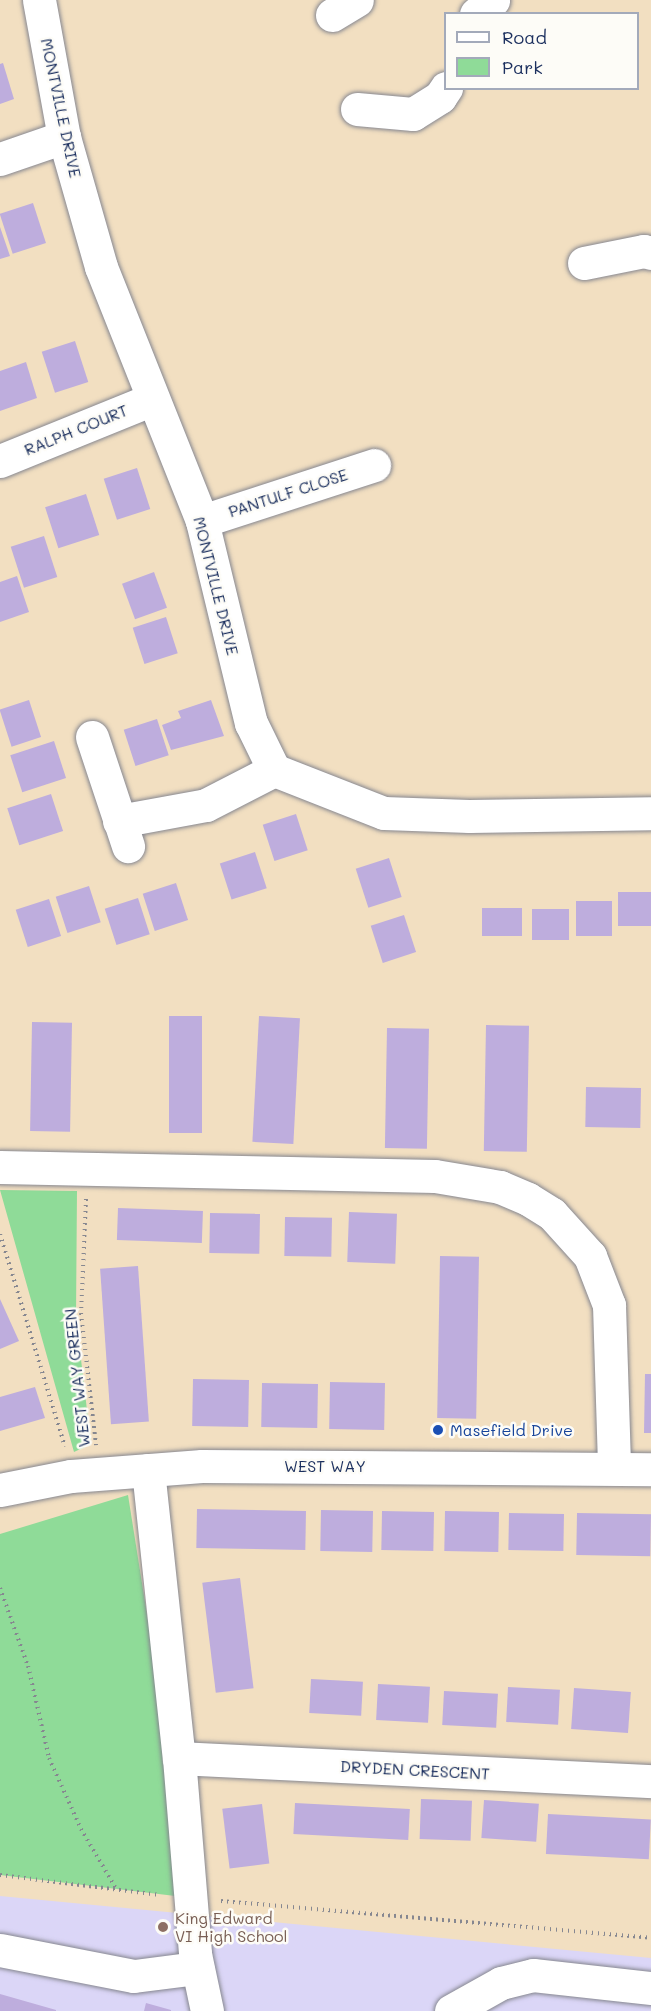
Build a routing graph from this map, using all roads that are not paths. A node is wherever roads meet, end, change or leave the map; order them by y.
1 (39, 0) edge
2 (493, 0) edge
3 (478, 12) edge
4 (445, 90) edge
5 (357, 109) dead end
6 (64, 137) junction
7 (0, 159) edge
8 (651, 253) edge
9 (584, 263) dead end
10 (153, 399) junction
11 (0, 461) edge
12 (374, 465) dead end
13 (202, 520) junction
14 (92, 736) dead end
15 (274, 770) junction
16 (651, 813) edge
17 (0, 1167) edge
18 (614, 1468) junction
19 (651, 1469) edge
20 (148, 1470) junction
21 (0, 1490) edge
22 (179, 1758) junction
23 (651, 1781) edge
24 (0, 1950) edge
25 (197, 1968) junction
26 (651, 1988) edge
27 (207, 2011) edge
28 (451, 2011) edge

1 - 6 street, MONTVILLE DRIVE
2 - 3 street
4 - 5 street
6 - 7 street
6 - 10 street, MONTVILLE DRIVE
8 - 9 street
10 - 11 street, RALPH COURT
10 - 13 street, MONTVILLE DRIVE
12 - 13 street, PANTULF CLOSE
13 - 15 street, MONTVILLE DRIVE
14 - 15 street
15 - 16 street
17 - 18 street
18 - 19 street, WEST WAY
18 - 20 street, WEST WAY
20 - 21 street, WEST WAY
20 - 22 street
22 - 23 street, DRYDEN CRESCENT
22 - 25 street
24 - 25 street
25 - 27 street
26 - 28 street

